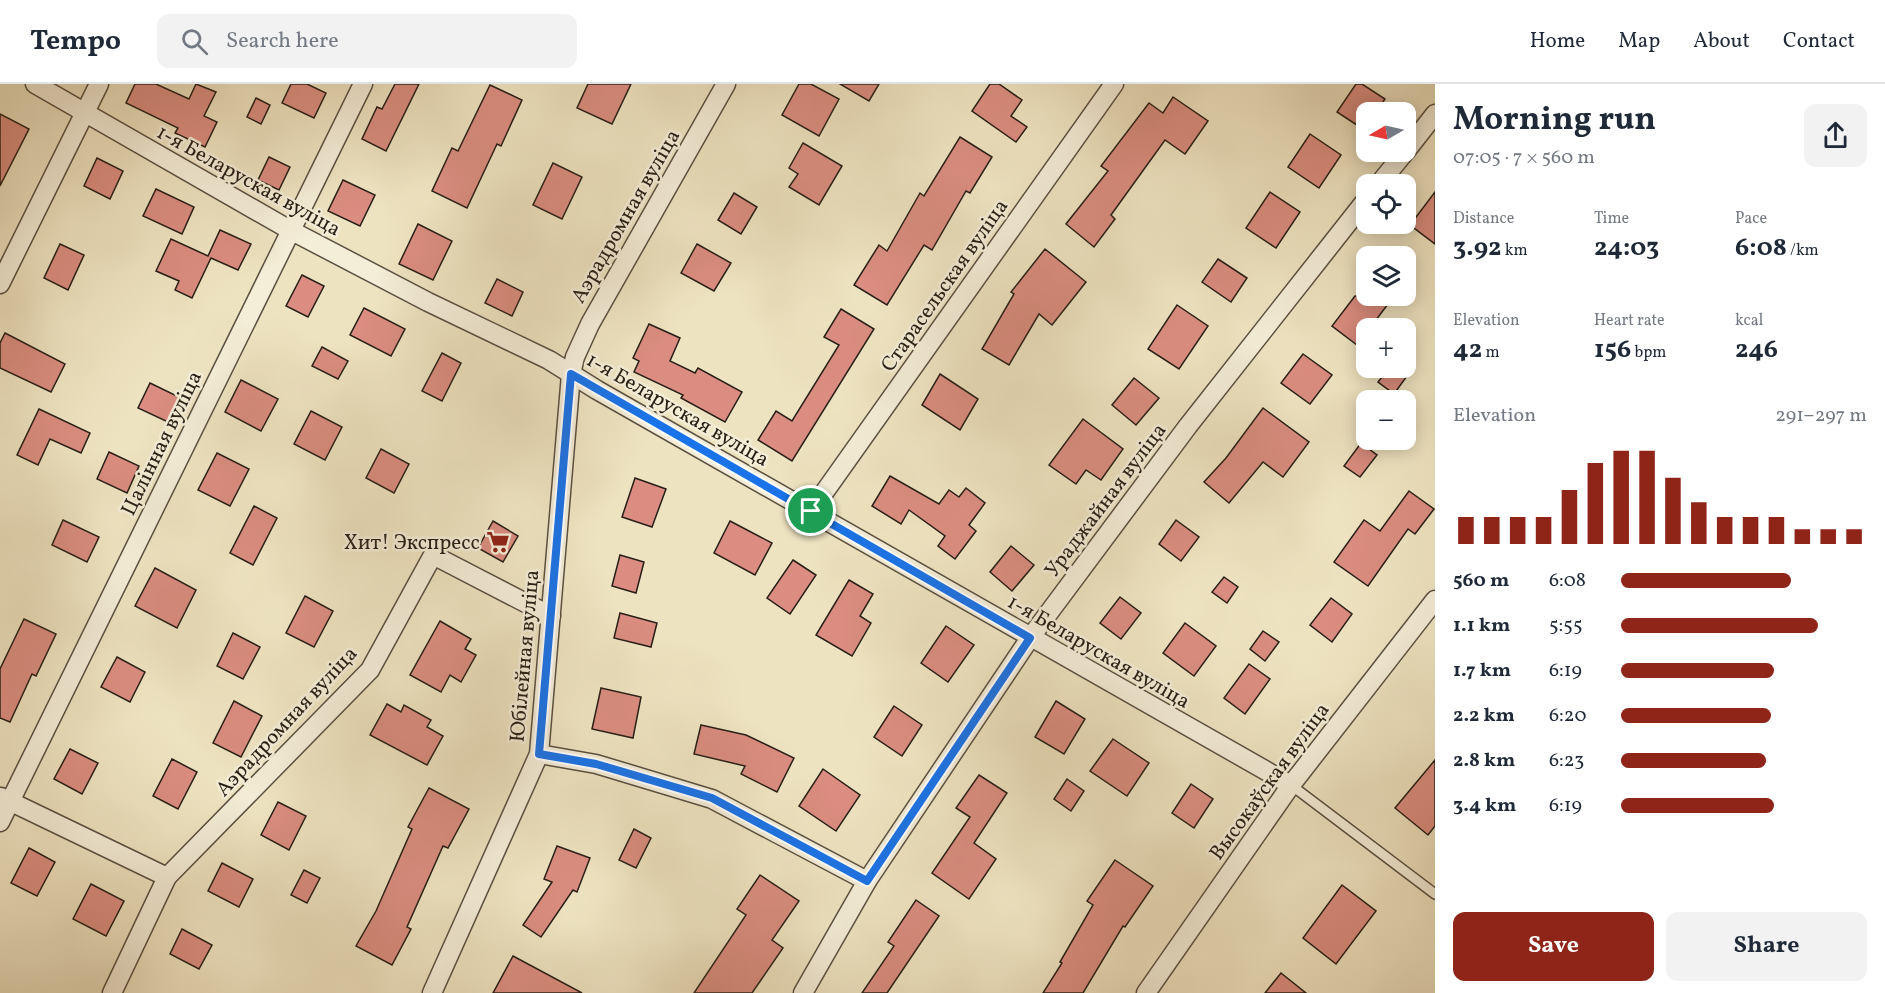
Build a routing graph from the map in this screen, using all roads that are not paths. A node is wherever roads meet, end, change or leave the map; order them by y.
1 (35, 84) edge
2 (99, 84) edge
3 (363, 84) edge
4 (726, 84) edge
5 (1114, 84) edge
6 (84, 113) junction
7 (1435, 114) edge
8 (1416, 137) edge
9 (1396, 162) edge
10 (1387, 174) edge
11 (1356, 214) edge
12 (290, 230) junction
13 (0, 284) edge
14 (571, 374) junction
15 (811, 511) junction
16 (1435, 600) edge
17 (551, 616) junction
18 (1030, 638) junction
19 (539, 754) junction
20 (1291, 785) junction
21 (5, 799) edge
22 (0, 822) edge
23 (167, 877) junction
24 (867, 881) junction
25 (1435, 894) edge
26 (112, 993) edge
27 (432, 993) edge
28 (803, 993) edge
29 (1146, 993) edge

1 - 6 street, 1-я Беларуская вуліца
2 - 6 street
3 - 12 street, Цалінная вуліца
4 - 14 street, Аэрадромная вуліца
5 - 15 street, Старасельская вуліца
6 - 12 street, 1-я Беларуская вуліца
6 - 13 street
7 - 8 street
9 - 10 street
11 - 18 street, Ураджайная вуліца
12 - 14 street, 1-я Беларуская вуліца
12 - 21 street, Цалінная вуліца
14 - 15 street, 1-я Беларуская вуліца
14 - 17 street, Юбілейная вуліца
15 - 18 street, 1-я Беларуская вуліца
16 - 20 street, Высокаўская вуліца
17 - 19 street, Юбілейная вуліца
17 - 23 street, Аэрадромная вуліца
18 - 20 street, 1-я Беларуская вуліца
18 - 24 street, Ураджайная вуліца
19 - 24 street
19 - 27 street, Юбілейная вуліца
20 - 25 lane
20 - 29 street, Высокаўская вуліца
21 - 22 street, Цалінная вуліца
21 - 23 street
23 - 26 street, Аэрадромная вуліца
24 - 28 street, Ураджайная вуліца

